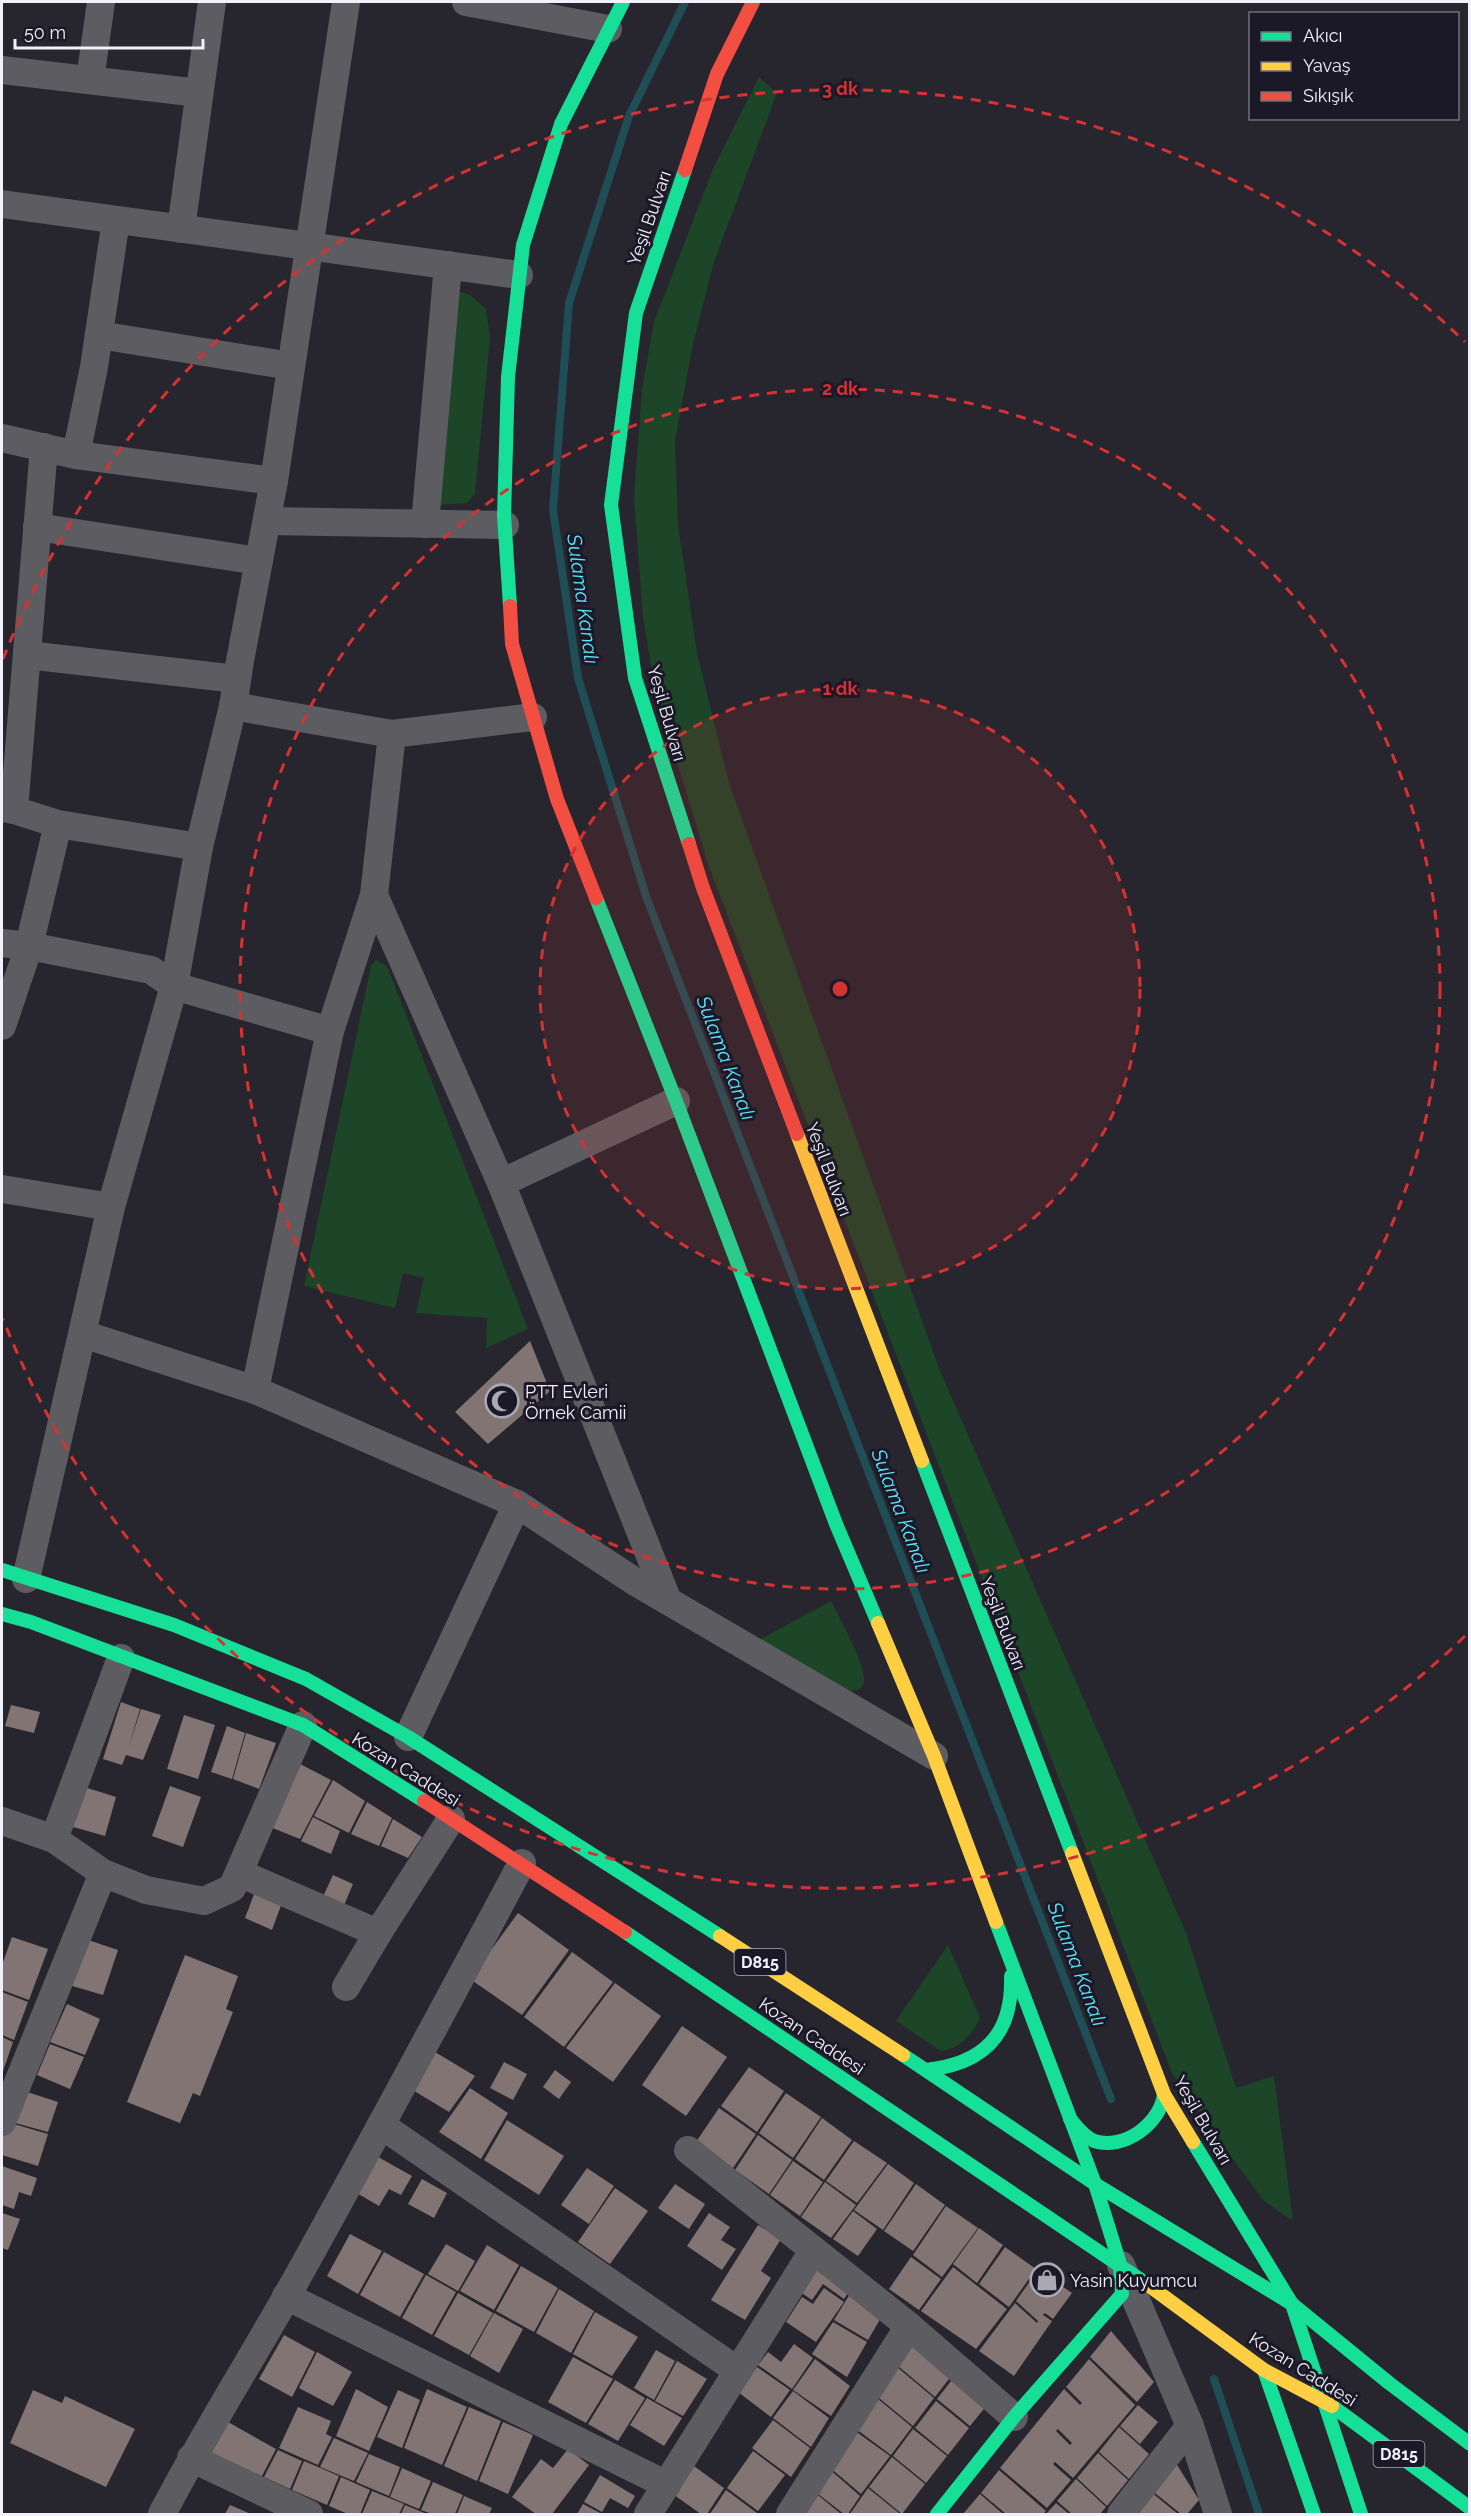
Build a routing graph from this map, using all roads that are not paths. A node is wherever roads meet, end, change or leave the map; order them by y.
1 (101, 2) edge
2 (212, 2) edge
3 (346, 2) edge
4 (466, 2) edge
5 (623, 2) edge
6 (753, 2) edge
7 (608, 29) junction
8 (2, 70) edge
9 (90, 80) junction
10 (199, 93) junction
11 (2, 204) edge
12 (116, 220) junction
13 (181, 229) junction
14 (309, 246) junction
15 (448, 265) junction
16 (519, 275) junction
17 (99, 335) junction
18 (291, 366) junction
19 (2, 438) edge
20 (44, 447) junction
21 (76, 454) junction
22 (274, 481) junction
23 (267, 521) junction
24 (425, 524) junction
25 (505, 525) junction
26 (37, 528) junction
27 (259, 561) junction
28 (27, 655) junction
29 (235, 693) junction
30 (534, 717) junction
31 (392, 734) junction
32 (8, 809) edge
33 (58, 824) junction
34 (199, 847) junction
35 (374, 895) junction
36 (15, 944) edge
37 (174, 986) junction
38 (2, 1026) edge
39 (330, 1031) junction
40 (676, 1101) junction
41 (501, 1182) junction
42 (2, 1189) edge
43 (111, 1207) junction
44 (83, 1334) junction
45 (255, 1390) junction
46 (517, 1504) junction
47 (14, 1575) edge
48 (668, 1601) junction
49 (2, 1614) edge
50 (121, 1658) junction
51 (303, 1725) junction
52 (408, 1737) junction
53 (934, 1756) junction
54 (451, 1819) junction
55 (2, 1821) edge
56 (54, 1839) junction
57 (522, 1863) junction
58 (104, 1873) junction
59 (239, 1873) junction
60 (378, 1933) junction
61 (1009, 1959) junction
62 (346, 1987) dead end
63 (926, 2070) junction
64 (1164, 2094) junction
65 (1070, 2119) junction
66 (2, 2122) edge
67 (381, 2125) junction
68 (688, 2150) dead end
69 (1095, 2184) junction
70 (813, 2252) junction
71 (1120, 2264) junction
72 (286, 2296) junction
73 (1292, 2304) junction
74 (909, 2326) junction
75 (1264, 2370) junction
76 (738, 2371) junction
77 (1326, 2402) junction
78 (1014, 2417) junction
79 (1190, 2426) junction
80 (1470, 2444) edge
81 (191, 2458) junction
82 (667, 2485) junction
83 (1470, 2508) edge
84 (162, 2514) edge
85 (309, 2514) edge
86 (648, 2514) edge
87 (789, 2514) edge
88 (937, 2514) edge
89 (1121, 2514) edge
90 (1218, 2514) edge
91 (1314, 2514) edge
92 (1361, 2514) edge

1 - 9 street
2 - 10 street
3 - 14 street
4 - 7 street
5 - 7 main road
6 - 64 main road, Yeşil Bulvarı
7 - 16 main road
8 - 9 street
9 - 10 street
10 - 13 street
11 - 12 street
12 - 13 street
12 - 17 street
13 - 14 street
14 - 15 street
14 - 18 street
15 - 16 street
15 - 24 street
16 - 25 main road
17 - 18 street
17 - 21 street
18 - 22 street
19 - 20 street
20 - 21 street
20 - 26 street
21 - 22 street
22 - 23 street
23 - 24 street
23 - 27 street
24 - 25 street
25 - 30 main road
26 - 27 street
26 - 28 street
27 - 29 street
28 - 29 street
28 - 32 street
29 - 31 street
29 - 34 street
30 - 31 street
30 - 40 main road
31 - 35 street
32 - 33 street
33 - 34 street
33 - 36 street
34 - 37 street
35 - 39 street
35 - 41 street
36 - 37 street
36 - 38 street
37 - 39 street
37 - 43 street
39 - 45 street
40 - 41 street
40 - 53 main road
41 - 48 street
42 - 43 street
43 - 44 street
44 - 45 street
44 - 47 street
45 - 46 street
46 - 48 street
46 - 52 street
47 - 52 main road, Kozan Caddesi / D815
48 - 53 street
49 - 50 main road, Kozan Caddesi / D815
50 - 51 main road, Kozan Caddesi / D815
50 - 56 street
51 - 54 main road, Kozan Caddesi / D815
51 - 59 street
52 - 63 main road, Kozan Caddesi / D815
53 - 61 main road
54 - 57 main road, Kozan Caddesi / D815
54 - 60 street
55 - 56 street
56 - 58 street
57 - 67 street
57 - 71 main road, Kozan Caddesi / D815
58 - 59 street
58 - 66 street
59 - 60 street
60 - 62 street
61 - 63 main road
61 - 65 main road
63 - 69 main road, Kozan Caddesi / D815
64 - 65 main road
64 - 73 main road, Yeşil Bulvarı
65 - 69 main road
67 - 72 street
67 - 76 street
68 - 70 street
69 - 71 main road
69 - 73 main road, Kozan Caddesi / D815
70 - 74 street
70 - 76 street
71 - 75 main road, Kozan Caddesi / D815
71 - 78 main road
71 - 79 street
72 - 81 street
72 - 82 street
73 - 77 main road
73 - 80 main road, Kozan Caddesi / D815
74 - 78 street
74 - 87 street
75 - 77 main road, Kozan Caddesi / D815
75 - 91 main road
76 - 82 street
77 - 83 main road, Kozan Caddesi / D815
77 - 92 main road
78 - 88 main road
79 - 89 street
79 - 90 street
81 - 84 street
81 - 85 street
82 - 86 street

